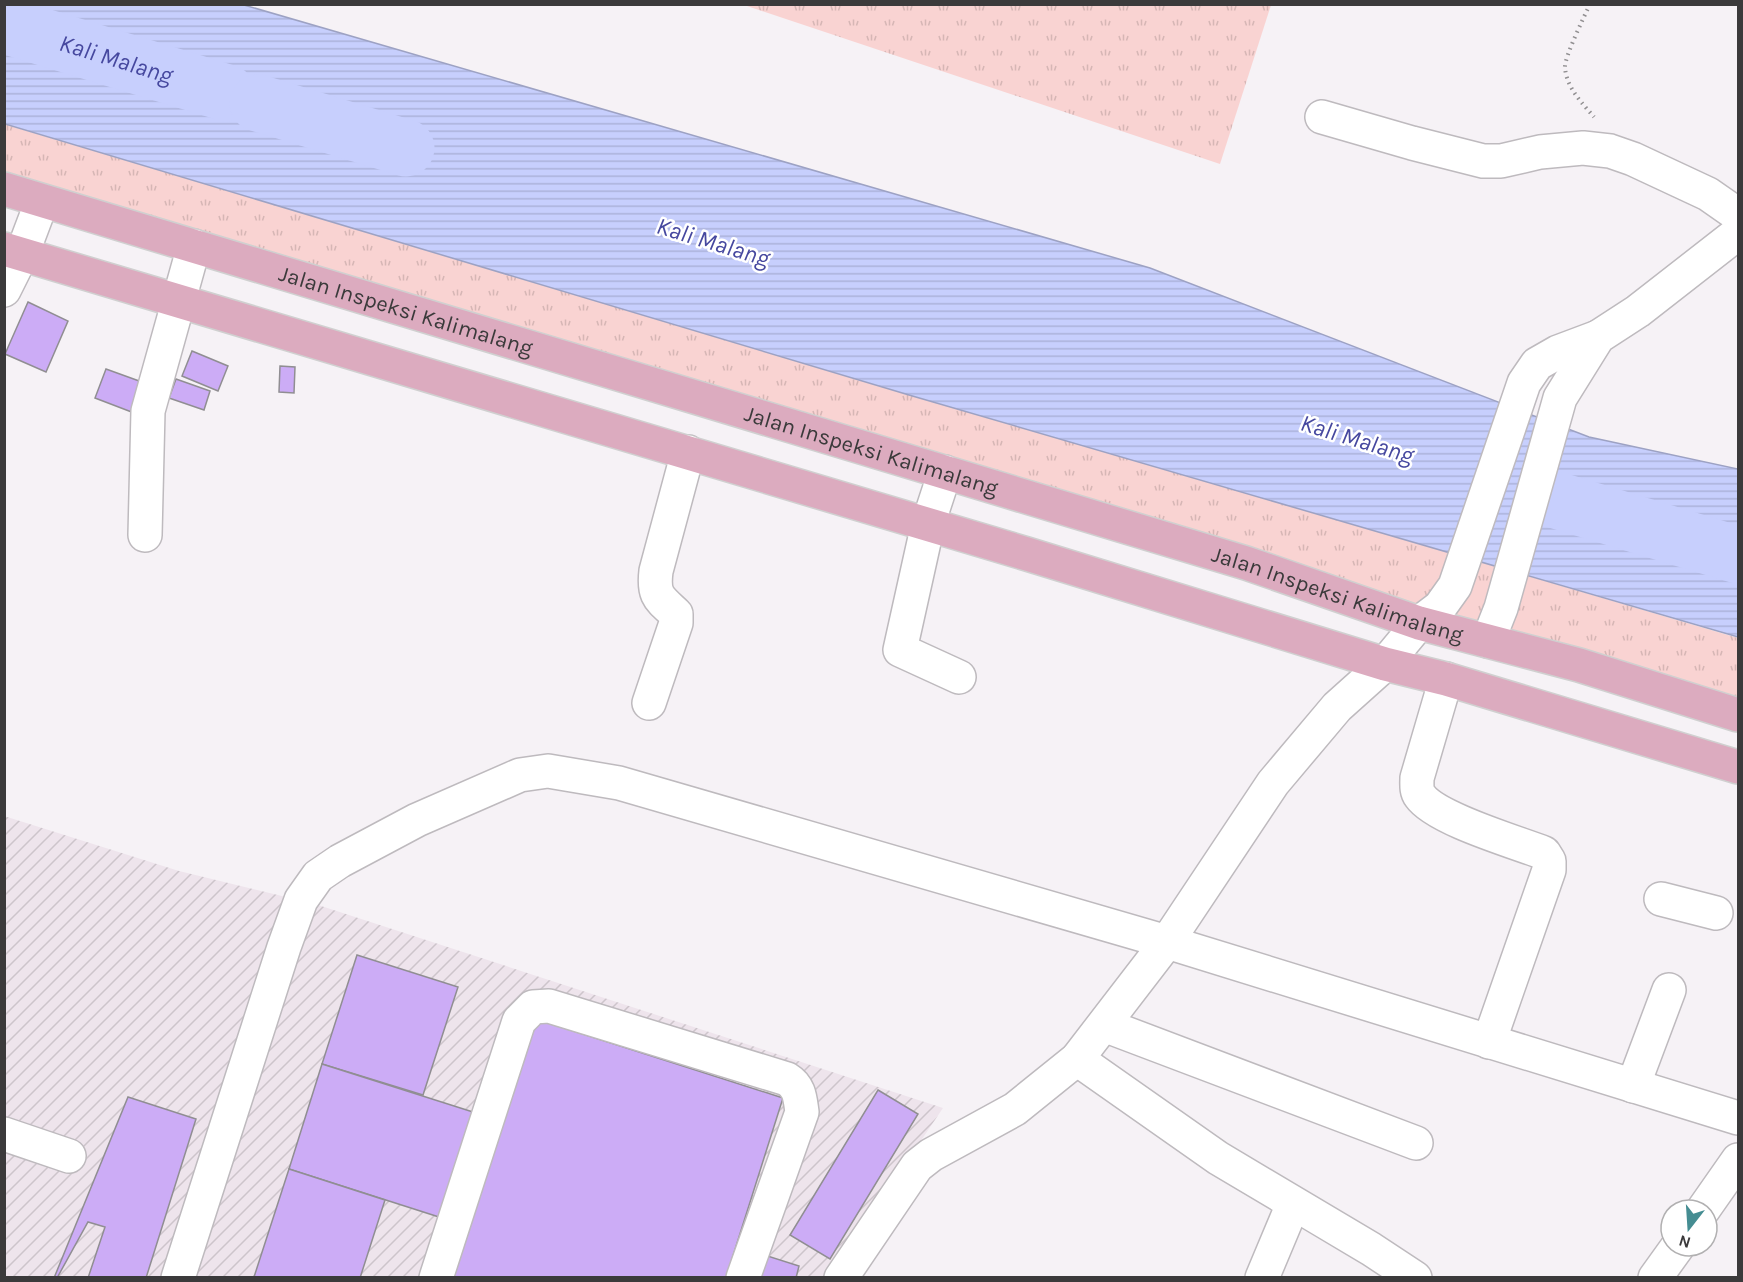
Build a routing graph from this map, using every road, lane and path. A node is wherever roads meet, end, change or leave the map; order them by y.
1 (1590, 4) edge
2 (1322, 117) dead end
3 (1597, 121) dead end
4 (4, 189) edge
5 (42, 201) junction
6 (1738, 215) edge
7 (1738, 233) edge
8 (194, 246) junction
9 (13, 251) edge
10 (4, 290) edge
11 (178, 301) junction
12 (1599, 337) junction
13 (688, 452) junction
14 (945, 472) junction
15 (928, 524) junction
16 (144, 535) dead end
17 (1419, 623) junction
18 (1488, 641) junction
19 (1385, 664) junction
20 (959, 677) dead end
21 (1446, 679) junction
22 (649, 703) dead end
23 (1738, 715) edge
24 (1738, 767) edge
25 (1661, 898) dead end
26 (1717, 919) edge
27 (1167, 942) junction
28 (1669, 990) dead end
29 (1104, 1025) junction
30 (1489, 1042) junction
31 (1077, 1059) junction
32 (1634, 1086) junction
33 (1738, 1118) edge
34 (4, 1134) edge
35 (1416, 1143) dead end
36 (69, 1156) dead end
37 (1738, 1160) edge
38 (1711, 1198) edge
39 (1293, 1204) junction
40 (1669, 1258) edge
41 (1414, 1277) edge
42 (178, 1278) edge
43 (436, 1278) edge
44 (743, 1278) edge
45 (841, 1278) edge
46 (1263, 1278) edge
47 (1655, 1278) edge

1 - 3 path
2 - 6 street
4 - 5 main road, Jalan Inspeksi Kalimalang
5 - 8 main road, Jalan Inspeksi Kalimalang
5 - 9 street
7 - 12 street
8 - 11 street
8 - 14 main road, Jalan Inspeksi Kalimalang
9 - 10 street
9 - 11 main road
11 - 13 main road
11 - 16 street
12 - 17 street
12 - 18 street
13 - 15 main road
13 - 22 street
14 - 15 street
14 - 17 main road, Jalan Inspeksi Kalimalang
15 - 19 main road
15 - 20 street
17 - 18 main road, Jalan Inspeksi Kalimalang
17 - 19 street
18 - 23 main road, Jalan Inspeksi Kalimalang
19 - 21 main road
19 - 27 street
21 - 24 main road
21 - 30 street
25 - 26 street
27 - 29 street
27 - 30 street
27 - 42 street
28 - 32 street
29 - 31 street
29 - 35 street
30 - 32 street
31 - 39 street
31 - 45 street
32 - 33 street
34 - 36 street
37 - 38 street
39 - 41 street
39 - 46 street
40 - 47 street
43 - 44 street

